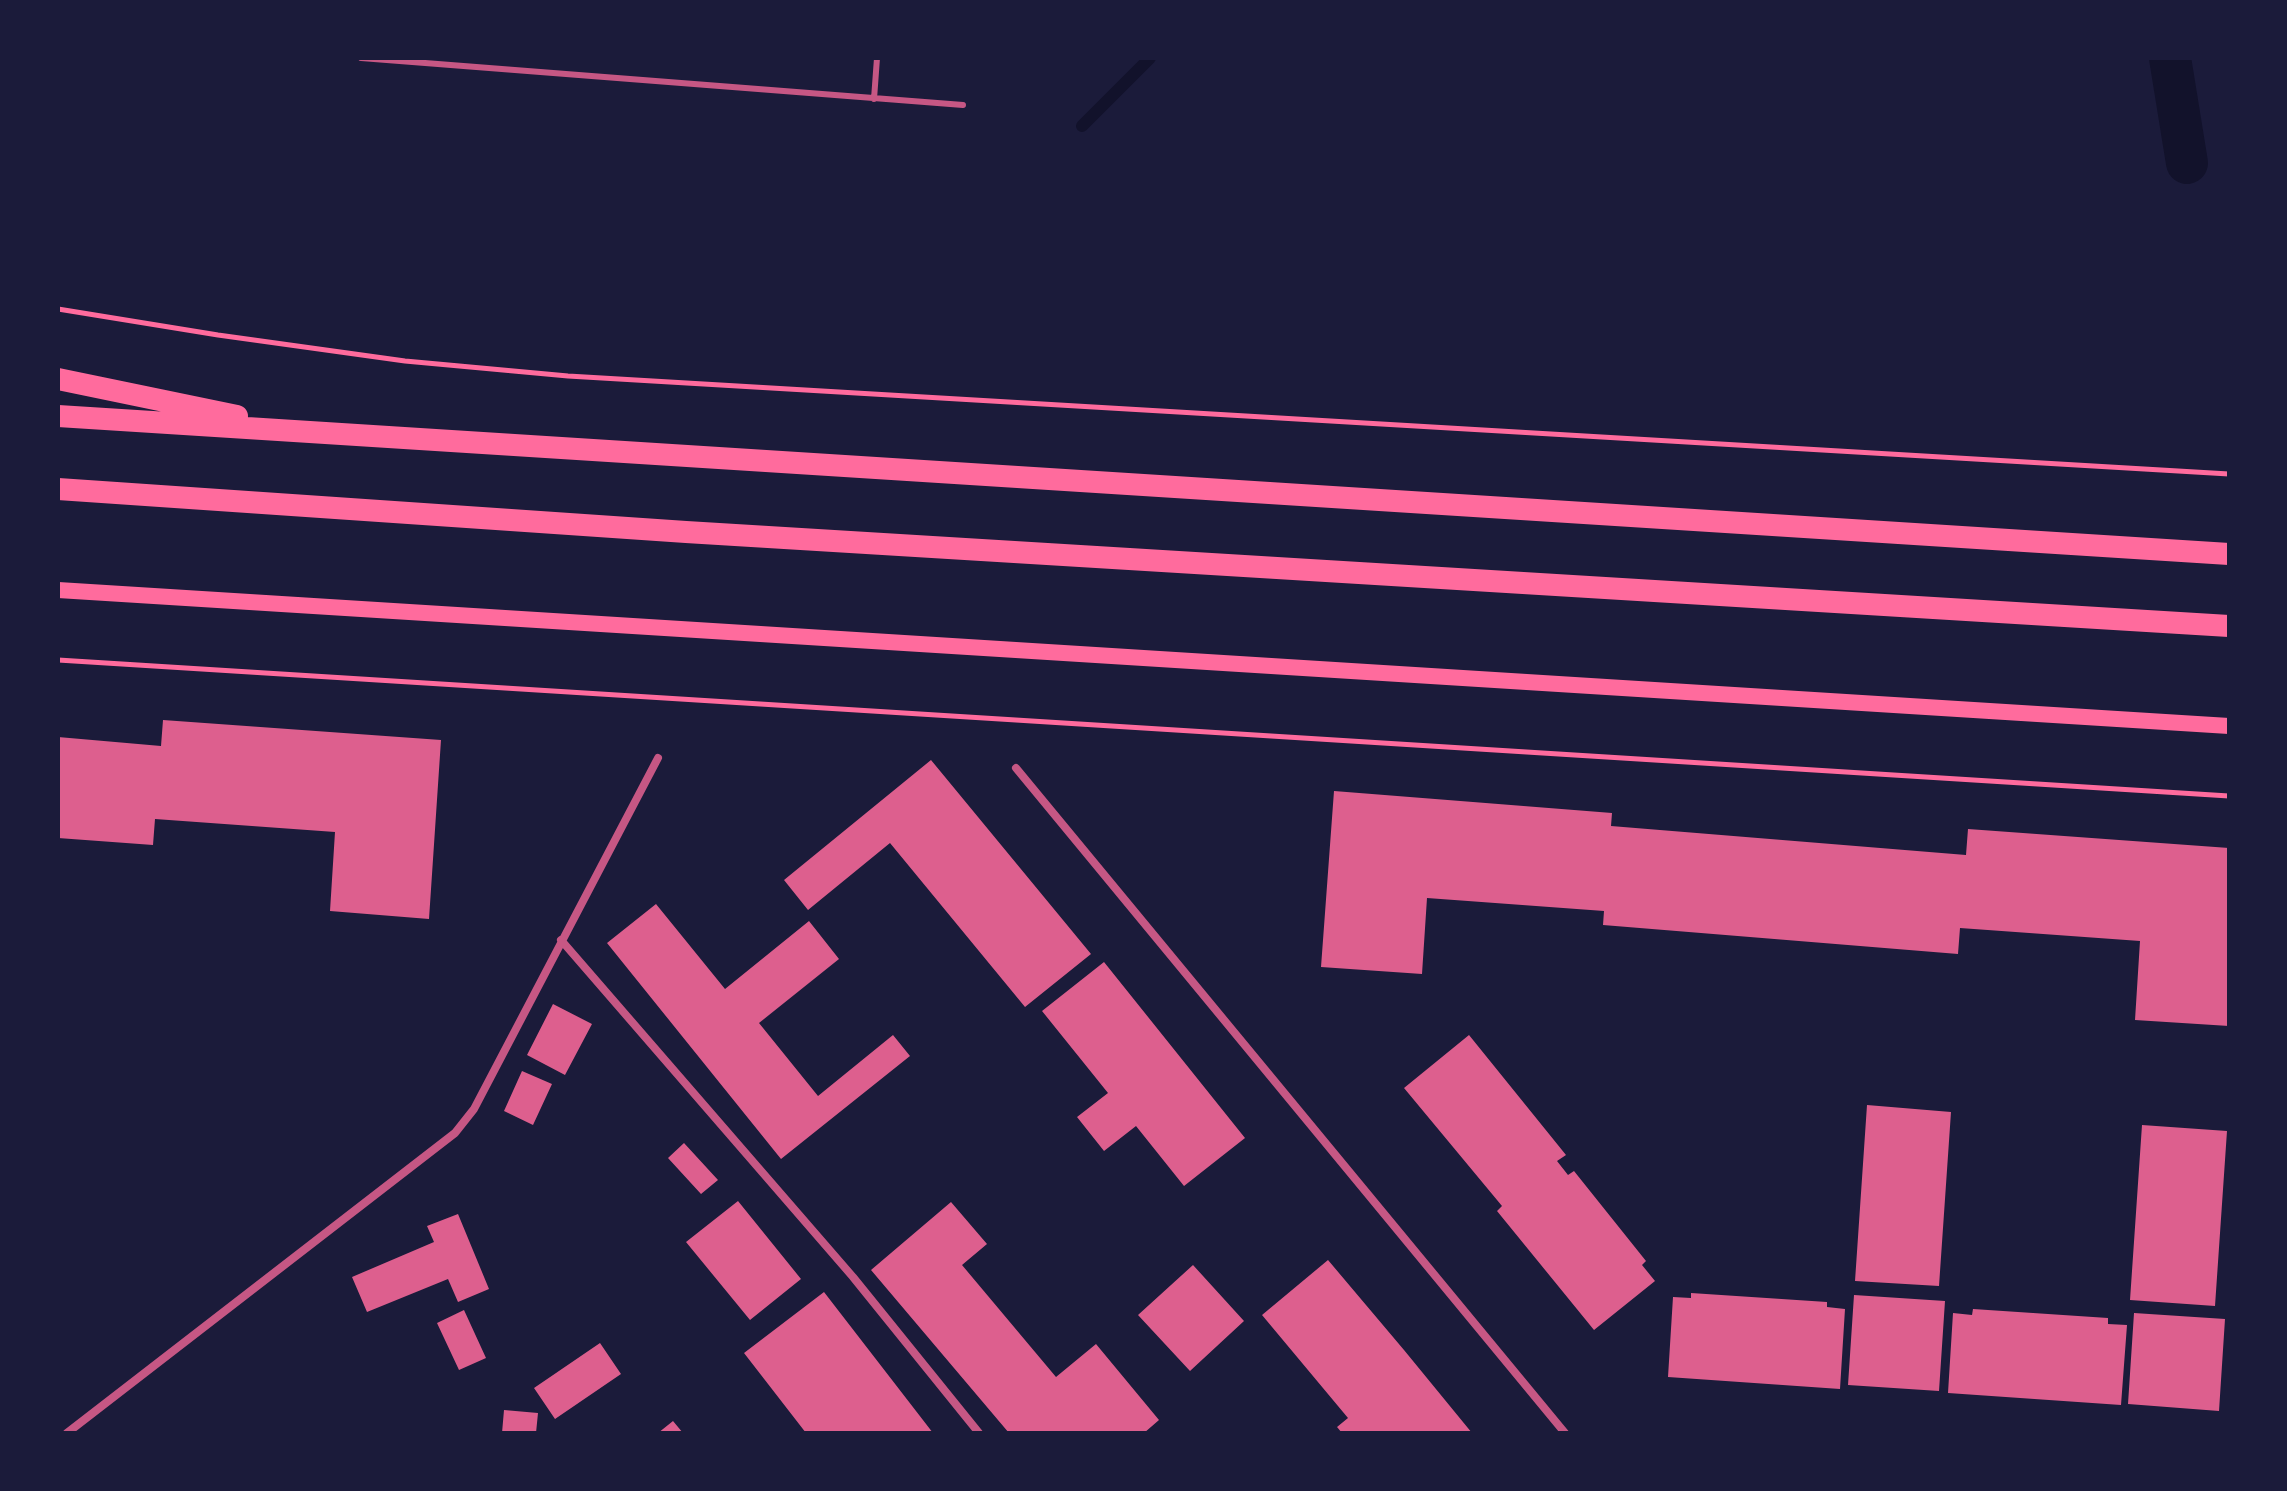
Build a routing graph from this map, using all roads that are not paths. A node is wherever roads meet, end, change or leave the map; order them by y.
1 (361, 58) edge
2 (877, 58) edge
3 (874, 99) junction
4 (963, 105) dead end
5 (58, 379) edge
6 (58, 416) edge
7 (316, 433) junction
8 (58, 489) edge
9 (2229, 554) edge
10 (58, 590) edge
11 (2229, 626) edge
12 (2229, 726) edge
13 (658, 758) dead end
14 (1016, 768) dead end
15 (561, 940) junction
16 (67, 1433) edge
17 (979, 1433) edge
18 (1565, 1433) edge

1 - 3 lane
2 - 3 lane
3 - 4 lane
5 - 7 highway
6 - 7 highway
7 - 9 highway
8 - 11 highway
10 - 12 main road
13 - 15 street
14 - 18 street
15 - 16 street
15 - 17 street

